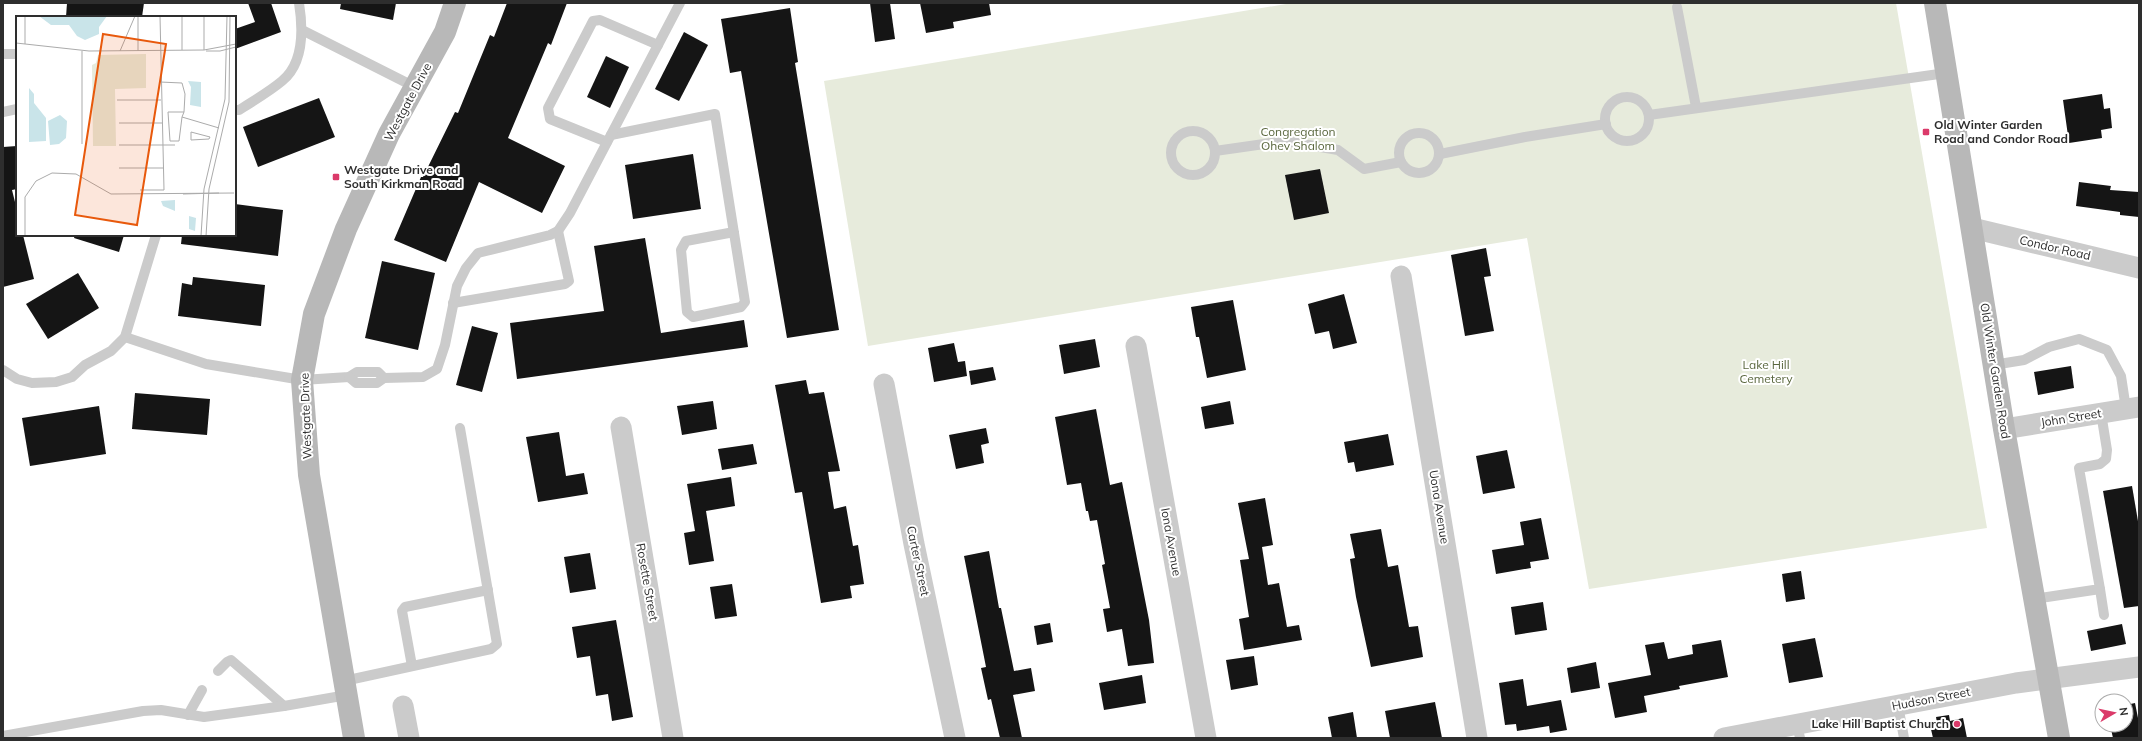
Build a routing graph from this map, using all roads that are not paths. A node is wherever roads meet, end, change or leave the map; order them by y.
1 (299, 3) edge
2 (455, 3) edge
3 (680, 3) edge
4 (1935, 3) edge
5 (1677, 7) dead end
6 (302, 30) junction
7 (658, 45) junction
8 (3, 54) edge
9 (16, 54) edge
10 (1946, 73) junction
11 (415, 87) junction
12 (1696, 108) junction
13 (16, 109) edge
14 (236, 110) edge
15 (3, 112) edge
16 (1649, 115) junction
17 (1606, 124) junction
18 (609, 139) junction
19 (1215, 151) junction
20 (1440, 154) junction
21 (1401, 162) junction
22 (1972, 228) junction
23 (558, 231) junction
24 (734, 232) junction
25 (156, 236) edge
26 (2139, 268) edge
27 (1401, 276) dead end
28 (454, 304) junction
29 (125, 337) junction
30 (1136, 346) dead end
31 (1994, 365) junction
32 (3, 370) edge
33 (302, 380) junction
34 (884, 384) dead end
35 (2133, 408) edge
36 (2100, 413) junction
37 (621, 427) dead end
38 (460, 428) dead end
39 (2004, 429) junction
40 (2100, 589) junction
41 (488, 590) junction
42 (2034, 599) junction
43 (2104, 615) dead end
44 (412, 666) junction
45 (2139, 667) edge
46 (218, 671) dead end
47 (2048, 680) junction
48 (345, 688) junction
49 (202, 690) dead end
50 (1898, 705) junction
51 (284, 706) junction
52 (403, 706) dead end
53 (188, 715) junction
54 (1798, 731) edge
55 (3, 736) edge
56 (354, 738) edge
57 (409, 738) edge
58 (673, 738) edge
59 (955, 738) edge
60 (1206, 738) edge
61 (1477, 738) edge
62 (1724, 738) edge
63 (1904, 738) edge
64 (2059, 738) edge

1 - 6 lane
2 - 11 street, Westgate Drive
3 - 7 lane
4 - 10 street, Old Winter Garden Road
5 - 12 lane
6 - 11 lane
6 - 14 lane
7 - 18 lane
7 - 18 lane
8 - 9 lane
10 - 12 lane
10 - 22 street, Old Winter Garden Road
11 - 33 street, Westgate Drive
12 - 16 lane
13 - 15 lane
16 - 17 lane
16 - 17 lane
17 - 20 lane
18 - 23 lane
18 - 24 lane
19 - 19 lane
19 - 21 lane
20 - 21 lane
20 - 21 lane
22 - 26 street, Condor Road
22 - 31 street, Old Winter Garden Road
23 - 28 lane
23 - 28 lane
24 - 24 lane
25 - 29 lane
27 - 61 street, Uona Avenue
28 - 33 lane
29 - 32 lane
29 - 33 lane
30 - 60 street, Iona Avenue
31 - 35 lane
31 - 39 street, Old Winter Garden Road
33 - 48 street, Westgate Drive
34 - 59 street, Carter Street
35 - 36 street, John Street
36 - 39 street, John Street
36 - 40 lane
37 - 58 street, Rosette Street
38 - 41 lane
39 - 42 street, Old Winter Garden Road
40 - 42 lane
40 - 43 lane
41 - 44 lane
41 - 44 lane
42 - 47 street, Old Winter Garden Road
44 - 48 lane
45 - 47 street, Hudson Street
46 - 51 lane
47 - 50 street, Hudson Street
47 - 64 street, Old Winter Garden Road
48 - 51 lane
48 - 56 street, Westgate Drive
49 - 53 lane
50 - 54 street, Hudson Street
50 - 63 lane
51 - 53 lane
52 - 57 street
53 - 55 lane
54 - 62 street, Hudson Street

